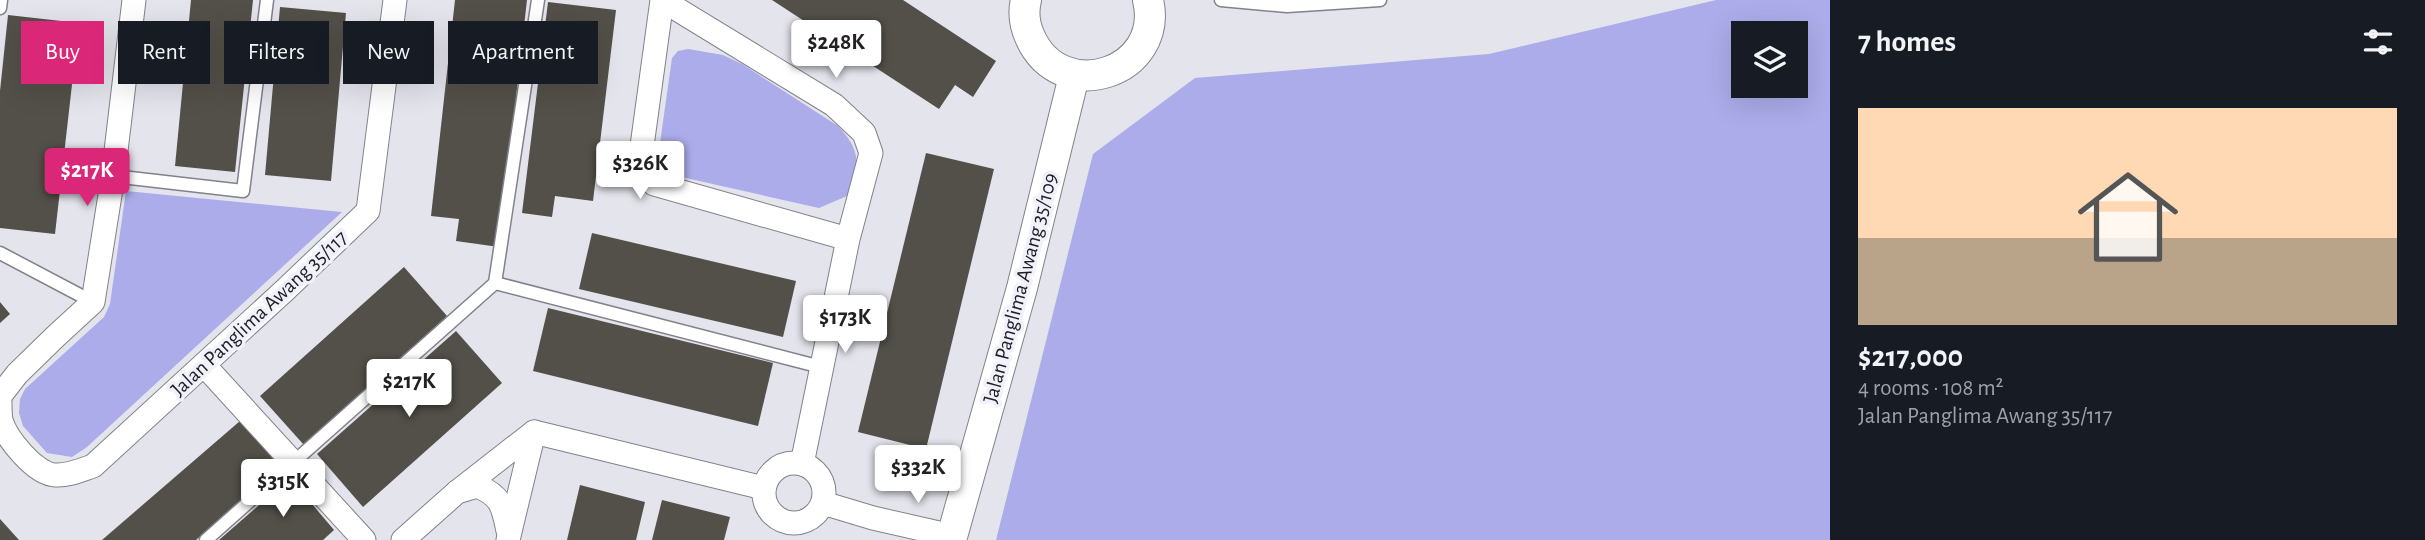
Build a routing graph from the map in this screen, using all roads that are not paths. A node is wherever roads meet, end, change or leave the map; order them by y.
1 (1, 0) edge
2 (134, 0) edge
3 (267, 0) edge
4 (395, 0) edge
5 (538, 0) edge
6 (662, 0) edge
7 (1026, 0) edge
8 (1148, 0) edge
9 (1221, 0) edge
10 (1380, 0) edge
11 (0, 8) edge
12 (1074, 76) junction
13 (113, 176) junction
14 (848, 239) junction
15 (0, 253) edge
16 (495, 283) junction
17 (93, 302) junction
18 (204, 365) junction
19 (821, 367) junction
20 (0, 396) edge
21 (0, 403) edge
22 (534, 432) junction
23 (293, 463) junction
24 (802, 464) junction
25 (764, 488) junction
26 (457, 492) junction
27 (823, 503) junction
28 (785, 531) edge
29 (508, 537) edge
30 (952, 538) edge
31 (206, 540) edge
32 (364, 540) edge
33 (403, 540) edge

1 - 11 lane
2 - 13 street
3 - 13 lane
4 - 18 street, Jalan Panglima Awang 35/117
5 - 16 lane
6 - 14 street
6 - 14 street
7 - 12 street
8 - 12 street
9 - 10 lane
12 - 30 street, Jalan Panglima Awang 35/109
13 - 17 street
14 - 19 street
15 - 17 lane
16 - 19 lane
16 - 23 lane
17 - 20 street
18 - 21 street, Jalan Panglima Awang 35/117
18 - 23 street
19 - 24 street
22 - 25 street
22 - 26 street
22 - 29 street
23 - 31 lane
23 - 32 street
24 - 25 street
24 - 27 street
25 - 28 street
26 - 29 street
26 - 33 street
27 - 28 street
27 - 30 street

